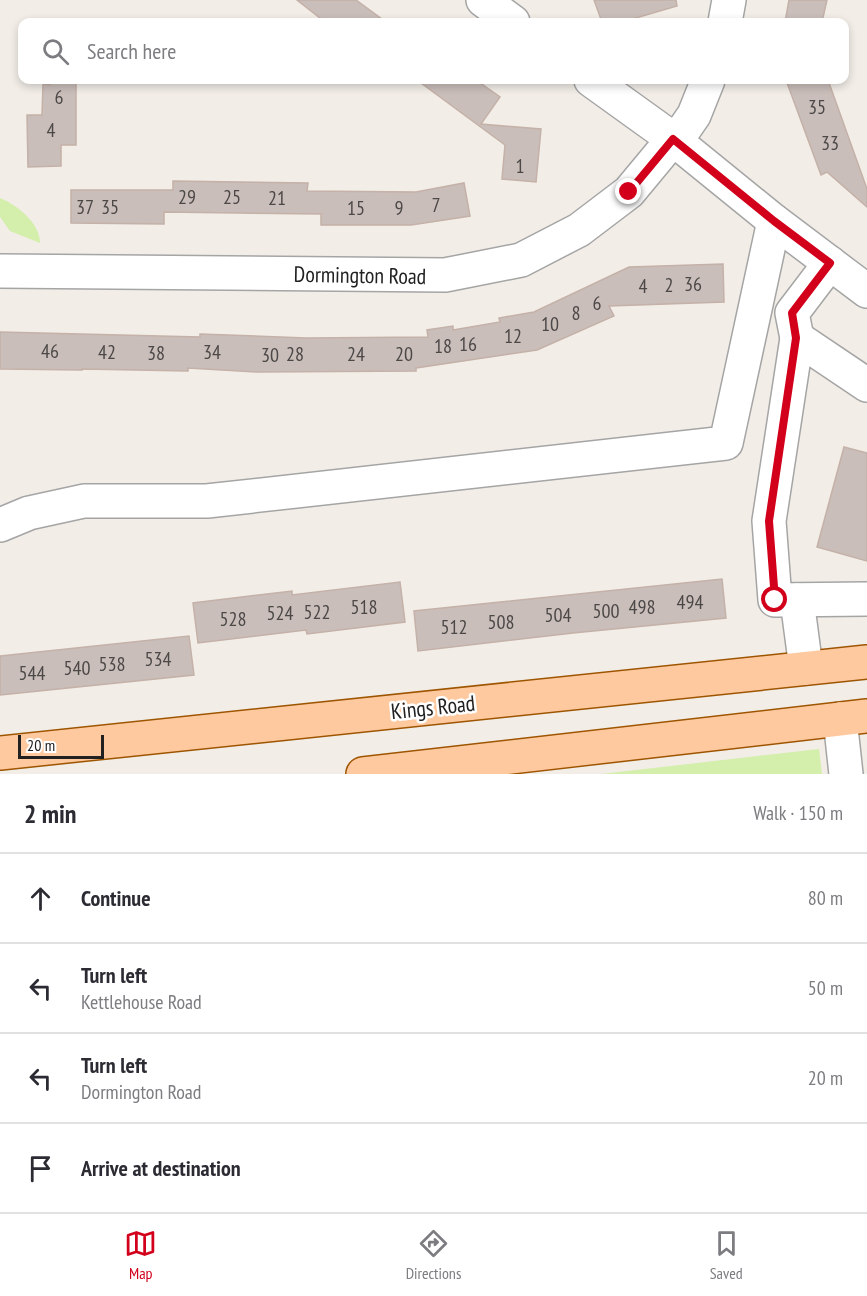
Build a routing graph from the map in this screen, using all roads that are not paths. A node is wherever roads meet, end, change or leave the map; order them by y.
1 (483, 0) edge
2 (729, 0) edge
3 (508, 18) edge
4 (726, 18) edge
5 (597, 84) edge
6 (706, 84) edge
7 (673, 139) junction
8 (774, 221) junction
9 (830, 263) junction
10 (0, 271) edge
11 (867, 291) edge
12 (796, 338) junction
13 (866, 384) edge
14 (0, 525) edge
15 (867, 599) edge
16 (797, 600) junction
17 (867, 662) edge
18 (806, 668) junction
19 (854, 717) edge
20 (0, 753) edge
21 (422, 771) edge
22 (363, 774) edge
23 (846, 774) edge

1 - 3 street
2 - 4 street
5 - 7 street
6 - 7 street, Dormington Road
7 - 8 street
7 - 10 street, Dormington Road
8 - 9 street
8 - 14 street
9 - 11 street
9 - 12 street
12 - 13 street
12 - 16 street
15 - 16 street
16 - 18 street
17 - 18 main road, Kings Road
18 - 20 main road, Kings Road
19 - 21 main road
19 - 23 street
21 - 22 main road

